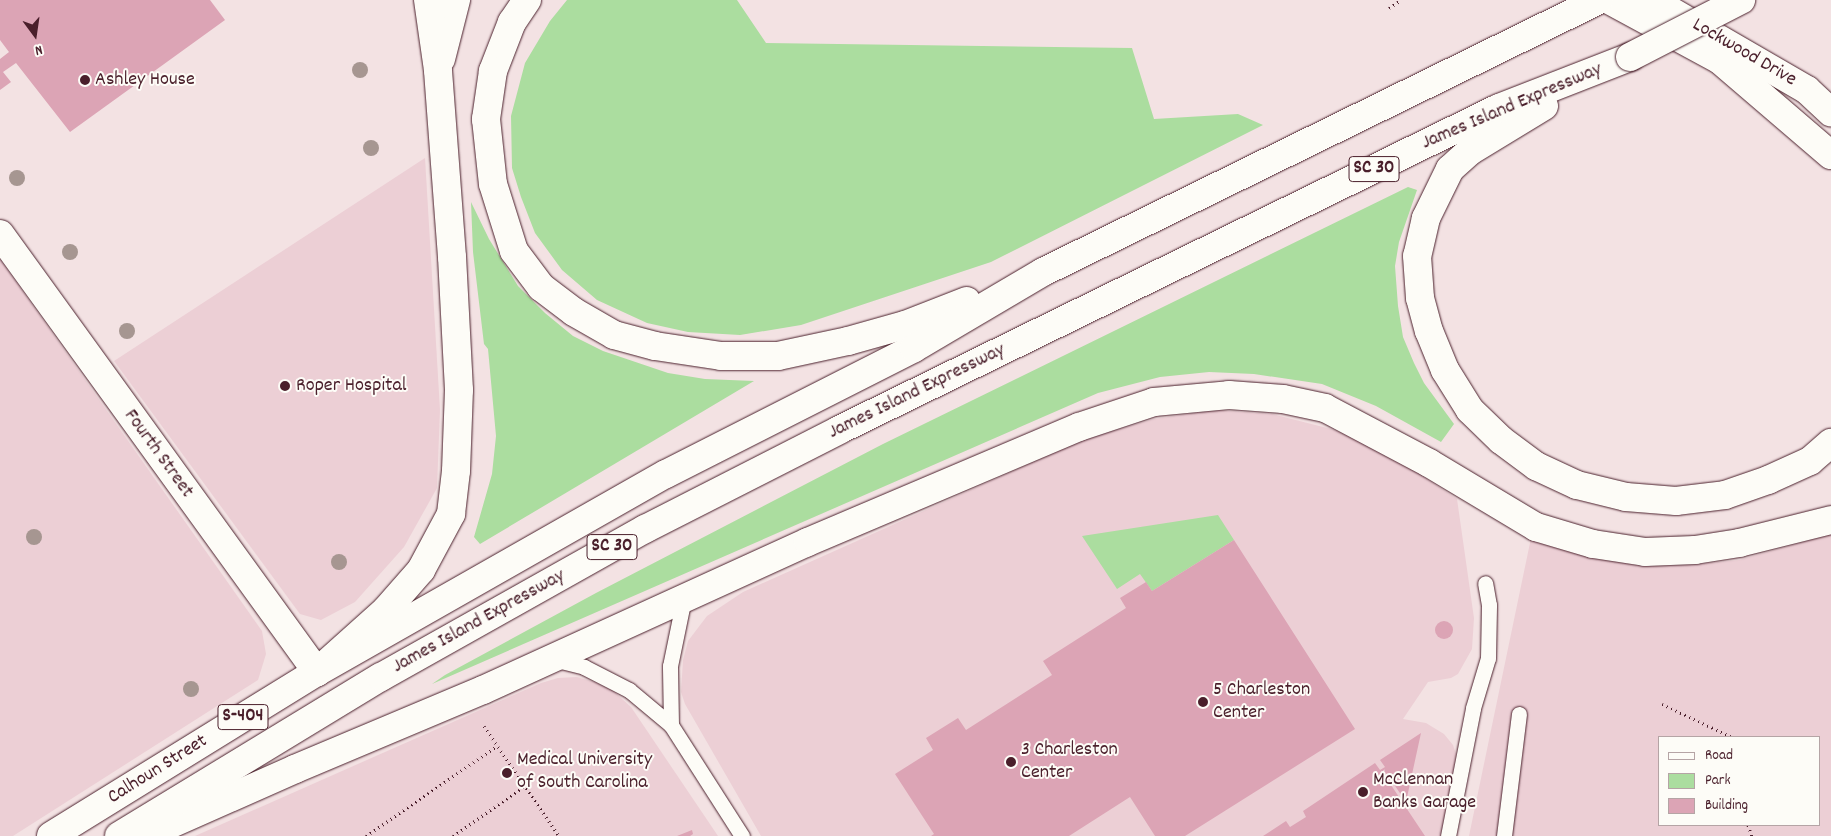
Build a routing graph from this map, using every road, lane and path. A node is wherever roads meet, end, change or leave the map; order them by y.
1 (428, 0) edge
2 (456, 0) edge
3 (528, 0) edge
4 (1401, 0) edge
5 (1600, 0) edge
6 (1609, 0) edge
7 (1652, 0) edge
8 (1741, 0) edge
9 (1389, 8) dead end
10 (1630, 57) junction
11 (438, 70) junction
12 (1831, 112) edge
13 (1831, 155) edge
14 (0, 234) edge
15 (1043, 272) junction
16 (1831, 443) edge
17 (1831, 520) edge
18 (1484, 583) dead end
19 (684, 598) junction
20 (552, 658) junction
21 (317, 672) junction
22 (1662, 704) dead end
23 (1519, 714) dead end
24 (671, 725) junction
25 (484, 726) dead end
26 (1730, 736) edge
27 (497, 746) junction
28 (525, 786) junction
29 (51, 836) edge
30 (119, 836) edge
31 (144, 836) edge
32 (366, 836) edge
33 (453, 836) edge
34 (560, 836) edge
35 (742, 836) edge
36 (1448, 836) edge
37 (1504, 836) edge

1 - 11 main road
2 - 11 main road
3 - 15 main road, SC 30
4 - 9 path
5 - 15 main road, James Island Expressway / SC 30
6 - 13 main road
7 - 12 main road, Lockwood Drive
8 - 10 main road, James Island Expressway / SC 30, bridge
10 - 16 main road
10 - 30 main road, James Island Expressway / SC 30
11 - 21 main road
14 - 21 main road, Fourth Street
15 - 21 main road, James Island Expressway / SC 30
17 - 19 main road
18 - 36 lane
19 - 20 main road
19 - 24 lane
20 - 24 lane
20 - 31 main road
21 - 29 main road, Calhoun Street / S-404
22 - 26 path
23 - 37 lane
24 - 35 lane
25 - 27 path
27 - 28 path
27 - 32 path
28 - 33 path
28 - 34 path

